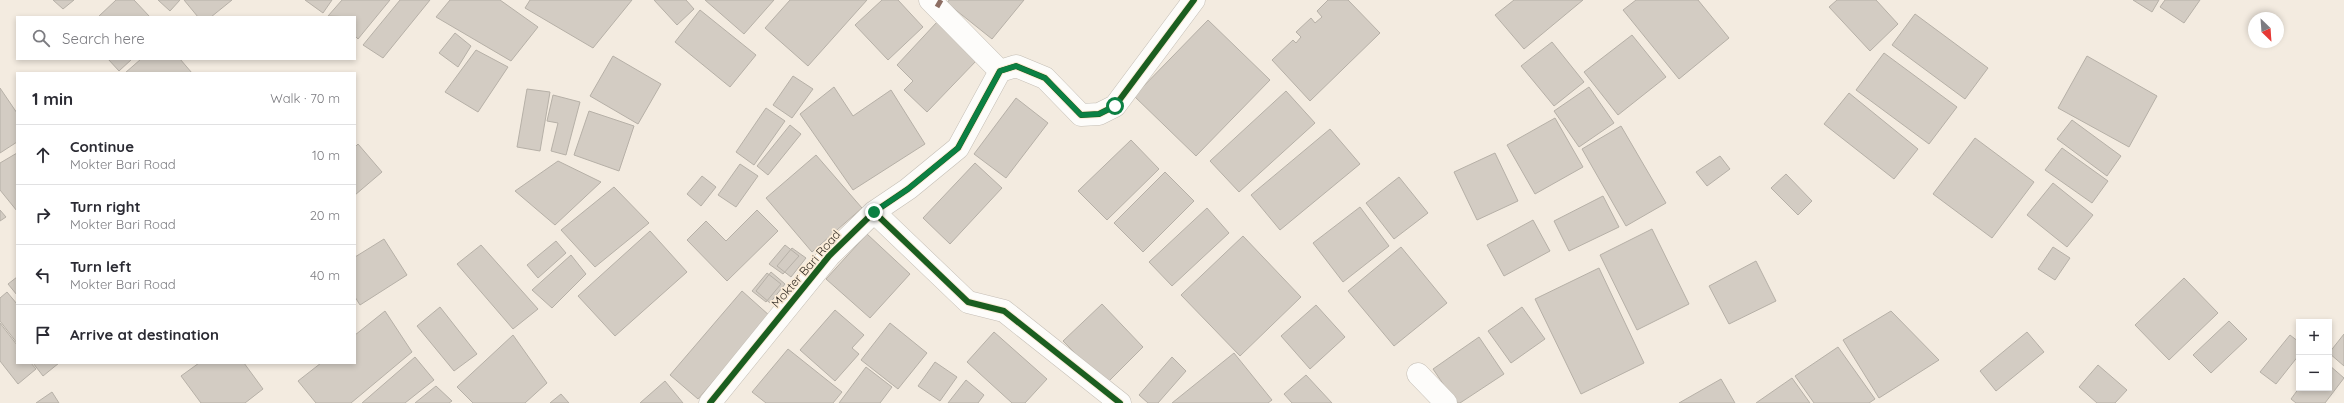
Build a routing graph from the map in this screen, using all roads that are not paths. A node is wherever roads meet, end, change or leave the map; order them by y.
1 (1194, 0) edge
2 (936, 2) edge
3 (1000, 71) junction
4 (874, 212) junction
5 (1418, 374) dead end
6 (710, 403) edge
7 (1120, 403) edge
8 (1446, 403) edge

1 - 3 street
2 - 3 street
3 - 4 street, Mokter Bari Road
4 - 6 street, Mokter Bari Road
4 - 7 street
5 - 8 street

